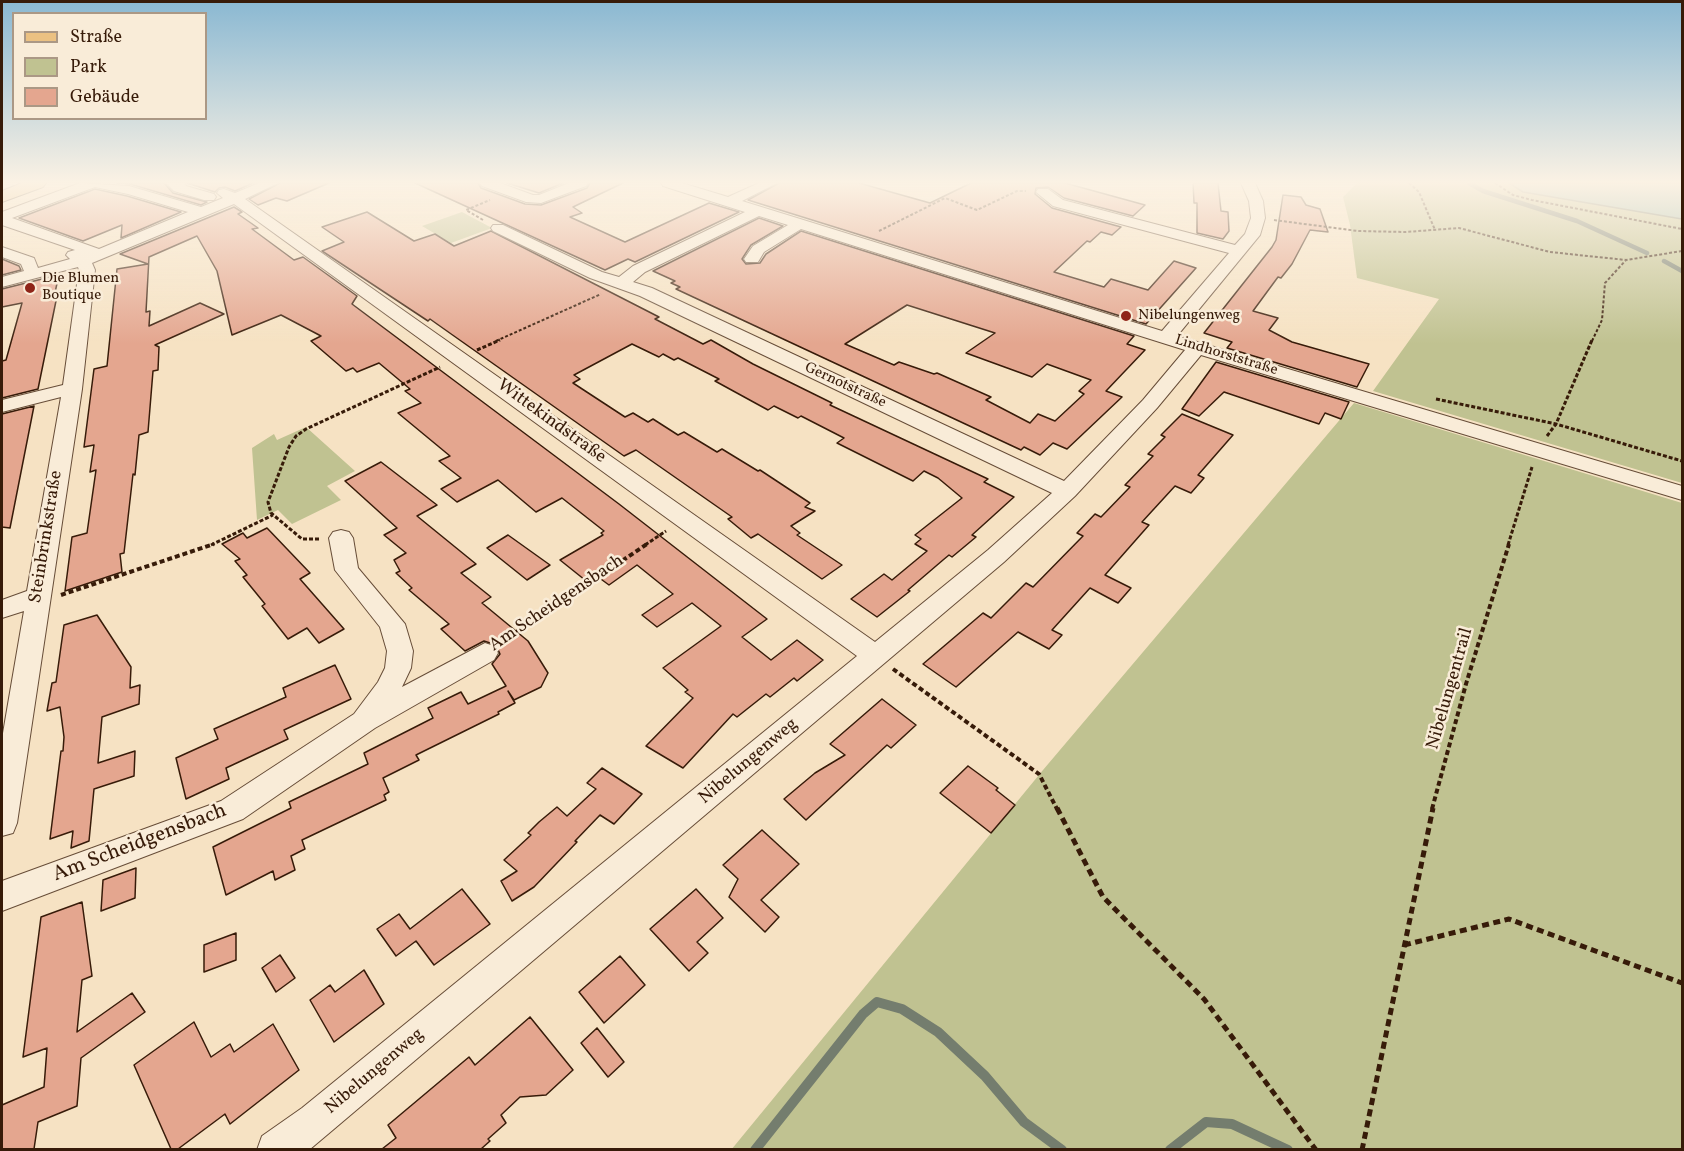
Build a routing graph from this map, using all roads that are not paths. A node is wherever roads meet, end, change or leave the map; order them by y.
1 (42, 237) edge
2 (131, 237) edge
3 (289, 237) edge
4 (516, 237) edge
5 (705, 237) edge
6 (779, 237) edge
7 (842, 237) edge
8 (1185, 237) edge
9 (1251, 237) edge
10 (1239, 251) junction
11 (2, 252) edge
12 (86, 255) junction
13 (752, 259) dead end
14 (33, 272) junction
15 (2, 276) edge
16 (2, 282) edge
17 (622, 283) junction
18 (1166, 338) junction
19 (1197, 348) junction
20 (72, 389) junction
21 (2, 406) edge
22 (1067, 491) junction
23 (1683, 493) edge
24 (341, 538) road end
25 (37, 600) junction
26 (2, 609) edge
27 (485, 653) road end
28 (876, 656) junction
29 (364, 722) junction
30 (2, 823) edge
31 (2, 896) edge
32 (276, 1149) edge

1 - 12 street
2 - 12 street
3 - 28 street, Wittekindstraße
4 - 17 street, Gernotstraße
5 - 17 street
6 - 13 street
7 - 18 street, Lindhorststraße
8 - 10 street
9 - 10 street
10 - 18 street
11 - 14 street
12 - 14 street
12 - 20 street, Steinbrinkstraße
14 - 15 street
14 - 16 street
17 - 22 street, Gernotstraße
18 - 19 street, Lindhorststraße
19 - 22 street, Nibelungenweg
19 - 23 street, Lindhorststraße
20 - 21 street
20 - 25 street, Steinbrinkstraße
22 - 28 street, Nibelungenweg
24 - 29 street, Am Scheidgensbach
25 - 26 street
25 - 30 street, Steinbrinkstraße
27 - 29 street, Am Scheidgensbach
28 - 32 street, Nibelungenweg
29 - 31 street, Am Scheidgensbach

